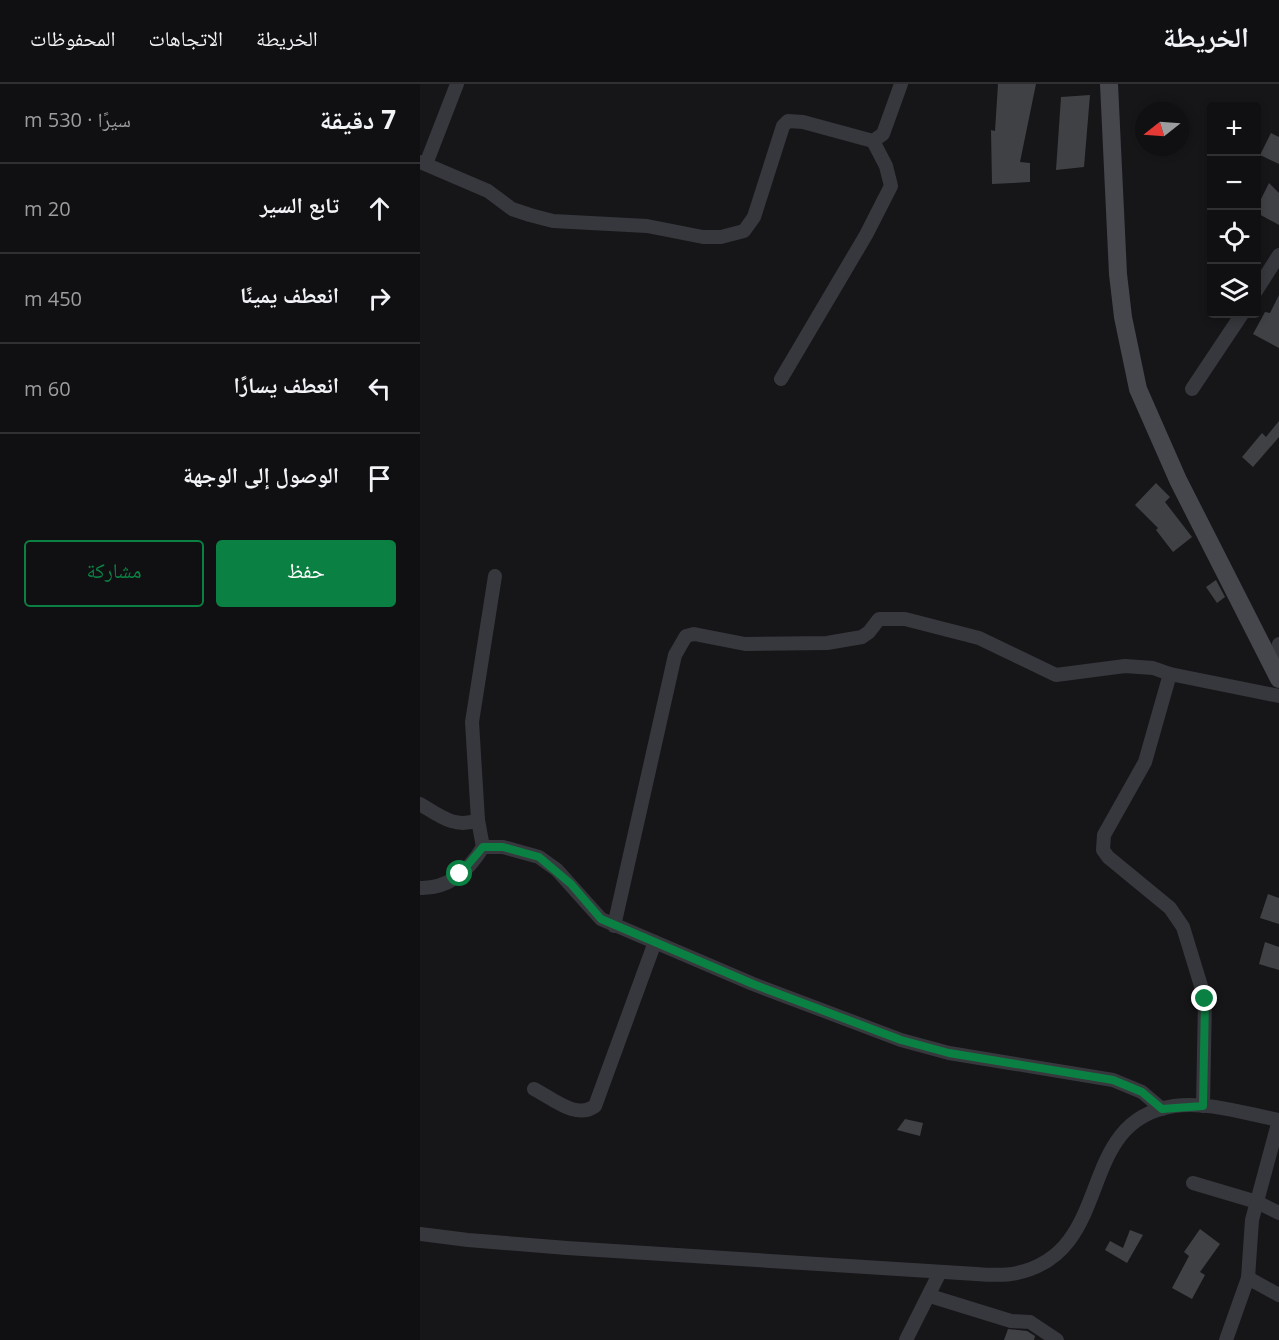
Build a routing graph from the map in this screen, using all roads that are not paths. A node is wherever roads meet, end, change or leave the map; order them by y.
1 (457, 84) edge
2 (901, 84) edge
3 (1109, 84) edge
4 (873, 141) junction
5 (423, 163) edge
6 (1279, 255) edge
7 (1261, 284) edge
8 (1239, 318) edge
9 (781, 379) dead end
10 (1192, 389) dead end
11 (495, 576) dead end
12 (1279, 644) edge
13 (1276, 672) edge
14 (1170, 674) junction
15 (1279, 696) edge
16 (420, 804) edge
17 (478, 820) junction
18 (483, 847) junction
19 (420, 888) edge
20 (614, 926) junction
21 (655, 942) junction
22 (534, 1089) dead end
23 (1203, 1106) junction
24 (1162, 1109) junction
25 (1279, 1120) edge
26 (1193, 1184) dead end
27 (1257, 1202) junction
28 (1279, 1213) edge
29 (420, 1234) edge
30 (940, 1272) junction
31 (1248, 1278) junction
32 (1279, 1295) edge
33 (930, 1296) junction
34 (906, 1340) edge
35 (1057, 1340) edge
36 (1226, 1340) edge

1 - 5 street
2 - 4 street
3 - 13 main road
4 - 5 street
4 - 9 street
6 - 7 street
8 - 10 street
11 - 17 street
12 - 13 street
14 - 15 street
14 - 20 street
14 - 23 street
16 - 17 street
17 - 18 street
18 - 19 street
18 - 20 street
20 - 21 street
21 - 22 street
21 - 24 street
23 - 24 street
23 - 25 street
24 - 30 street
25 - 27 street
26 - 27 street
27 - 28 street
27 - 31 street
29 - 30 street
30 - 33 street
31 - 32 street
31 - 36 street
33 - 34 street
33 - 35 street

